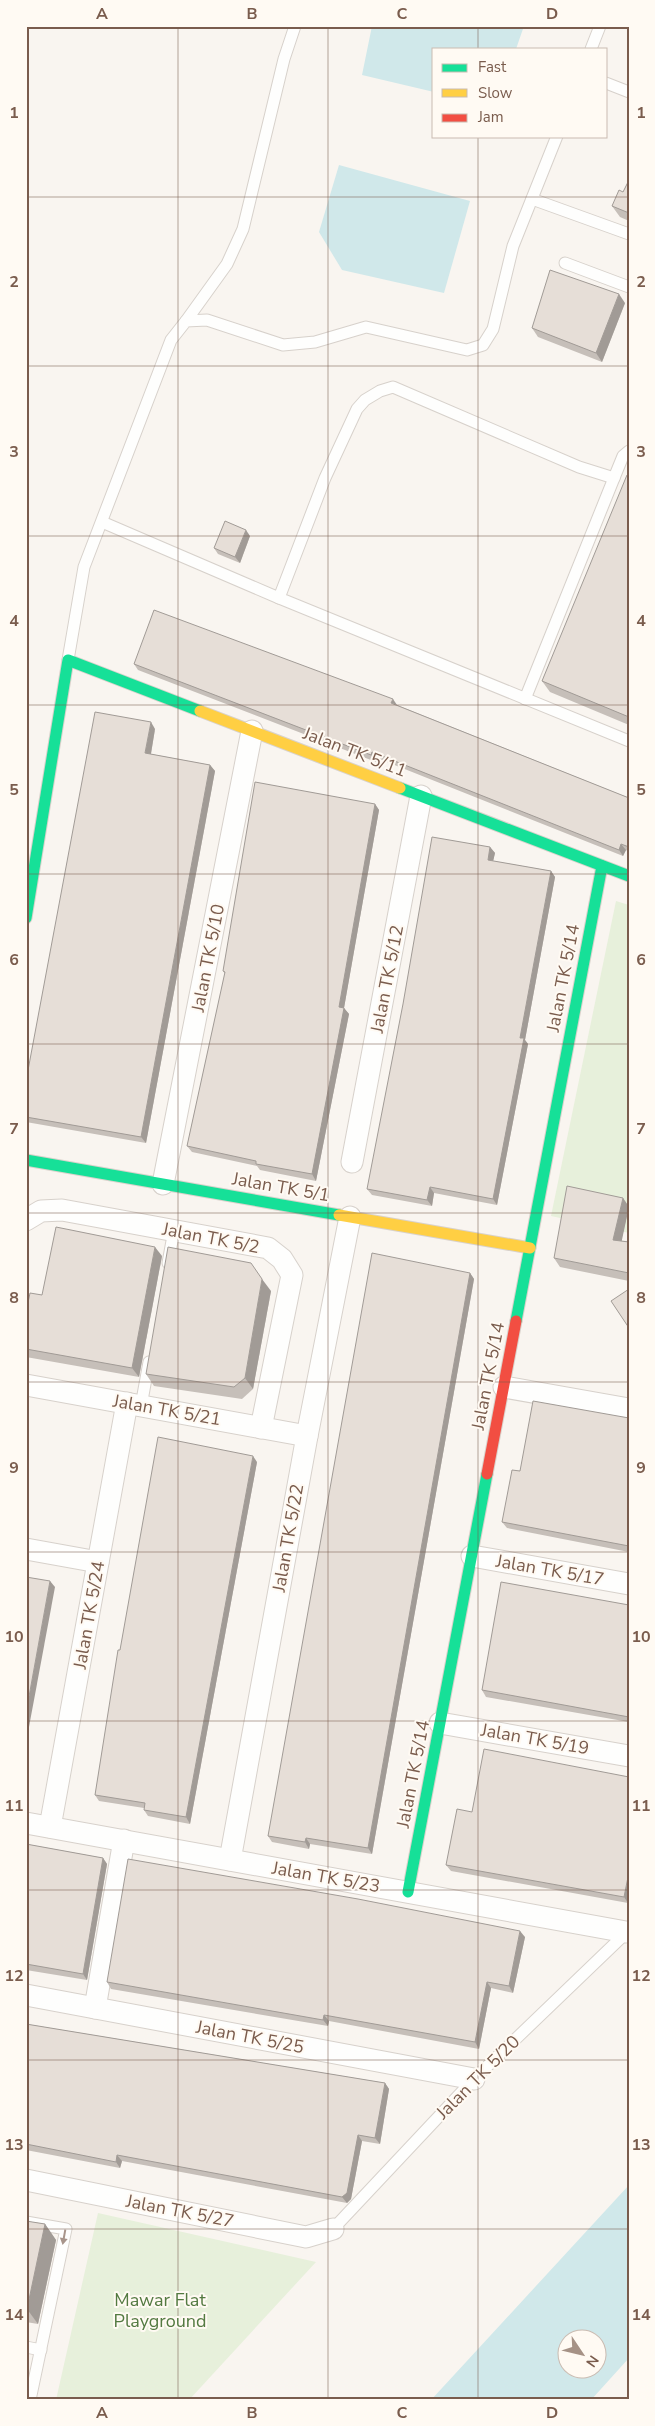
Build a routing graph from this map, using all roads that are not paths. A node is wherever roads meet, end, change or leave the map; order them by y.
1 (295, 26) edge
2 (600, 26) edge
3 (591, 48) edge
4 (608, 84) edge
5 (629, 92) edge
6 (556, 138) edge
7 (532, 199) junction
8 (629, 234) edge
9 (565, 263) dead end
10 (629, 287) edge
11 (186, 321) junction
12 (629, 451) edge
13 (614, 478) junction
14 (102, 522) junction
15 (279, 598) junction
16 (68, 660) junction
17 (525, 698) junction
18 (252, 731) junction
19 (629, 741) edge
20 (421, 796) junction
21 (602, 866) junction
22 (629, 876) edge
23 (26, 918) edge
24 (26, 1160) edge
25 (352, 1162) dead end
26 (163, 1184) junction
27 (350, 1217) junction
28 (26, 1220) edge
29 (174, 1230) junction
30 (530, 1248) junction
31 (165, 1279) edge
32 (152, 1347) edge
33 (26, 1385) edge
34 (504, 1387) junction
35 (134, 1404) junction
36 (629, 1409) edge
37 (261, 1428) junction
38 (307, 1436) junction
39 (26, 1549) edge
40 (472, 1556) junction
41 (98, 1562) junction
42 (629, 1584) edge
43 (440, 1723) junction
44 (629, 1756) edge
45 (26, 1823) edge
46 (50, 1827) junction
47 (124, 1840) junction
48 (230, 1860) junction
49 (408, 1892) junction
50 (627, 1931) edge
51 (26, 1995) edge
52 (95, 2008) junction
53 (474, 2079) junction
54 (26, 2180) edge
55 (26, 2222) edge
56 (333, 2229) joint
57 (26, 2347) edge
58 (40, 2350) junction
59 (30, 2379) edge
60 (30, 2400) edge

1 - 11 lane
2 - 3 lane
4 - 5 lane
6 - 7 lane
7 - 8 lane
7 - 11 lane
9 - 10 lane
11 - 14 lane
12 - 13 lane
13 - 15 lane
13 - 17 lane
14 - 15 lane
14 - 16 lane
15 - 17 lane
16 - 18 street, Jalan TK 5/11
16 - 23 street
17 - 19 lane
18 - 20 street, Jalan TK 5/11
18 - 26 street, Jalan TK 5/10
20 - 21 street, Jalan TK 5/11
20 - 25 street, Jalan TK 5/12
21 - 22 street, Jalan TK 5/11
21 - 30 street, Jalan TK 5/14
24 - 26 street, Jalan TK 5/1
26 - 27 street, Jalan TK 5/1
27 - 30 street, Jalan TK 5/1
27 - 38 street, Jalan TK 5/22
28 - 29 street, Jalan TK 5/2
29 - 31 lane
29 - 37 street, Jalan TK 5/2
30 - 34 street, Jalan TK 5/14
32 - 35 lane
33 - 35 street, Jalan TK 5/21
34 - 36 street
34 - 40 street, Jalan TK 5/14
35 - 37 street, Jalan TK 5/21
35 - 41 street, Jalan TK 5/24
37 - 38 street, Jalan TK 5/21
38 - 48 street, Jalan TK 5/22
39 - 41 street
40 - 42 street, Jalan TK 5/17
40 - 43 street, Jalan TK 5/14
41 - 46 street, Jalan TK 5/24
43 - 44 street, Jalan TK 5/19
43 - 49 street, Jalan TK 5/14
45 - 46 street, Jalan TK 5/23
46 - 47 street, Jalan TK 5/23
47 - 48 street, Jalan TK 5/23
47 - 52 street
48 - 49 street, Jalan TK 5/23
49 - 50 street, Jalan TK 5/23
50 - 53 lane, Jalan TK 5/20
51 - 52 street, Jalan TK 5/25
52 - 53 street, Jalan TK 5/25
53 - 56 lane, Jalan TK 5/20
54 - 56 street, Jalan TK 5/27
55 -> 58 lane
57 - 58 lane
58 - 59 lane
59 - 60 lane

